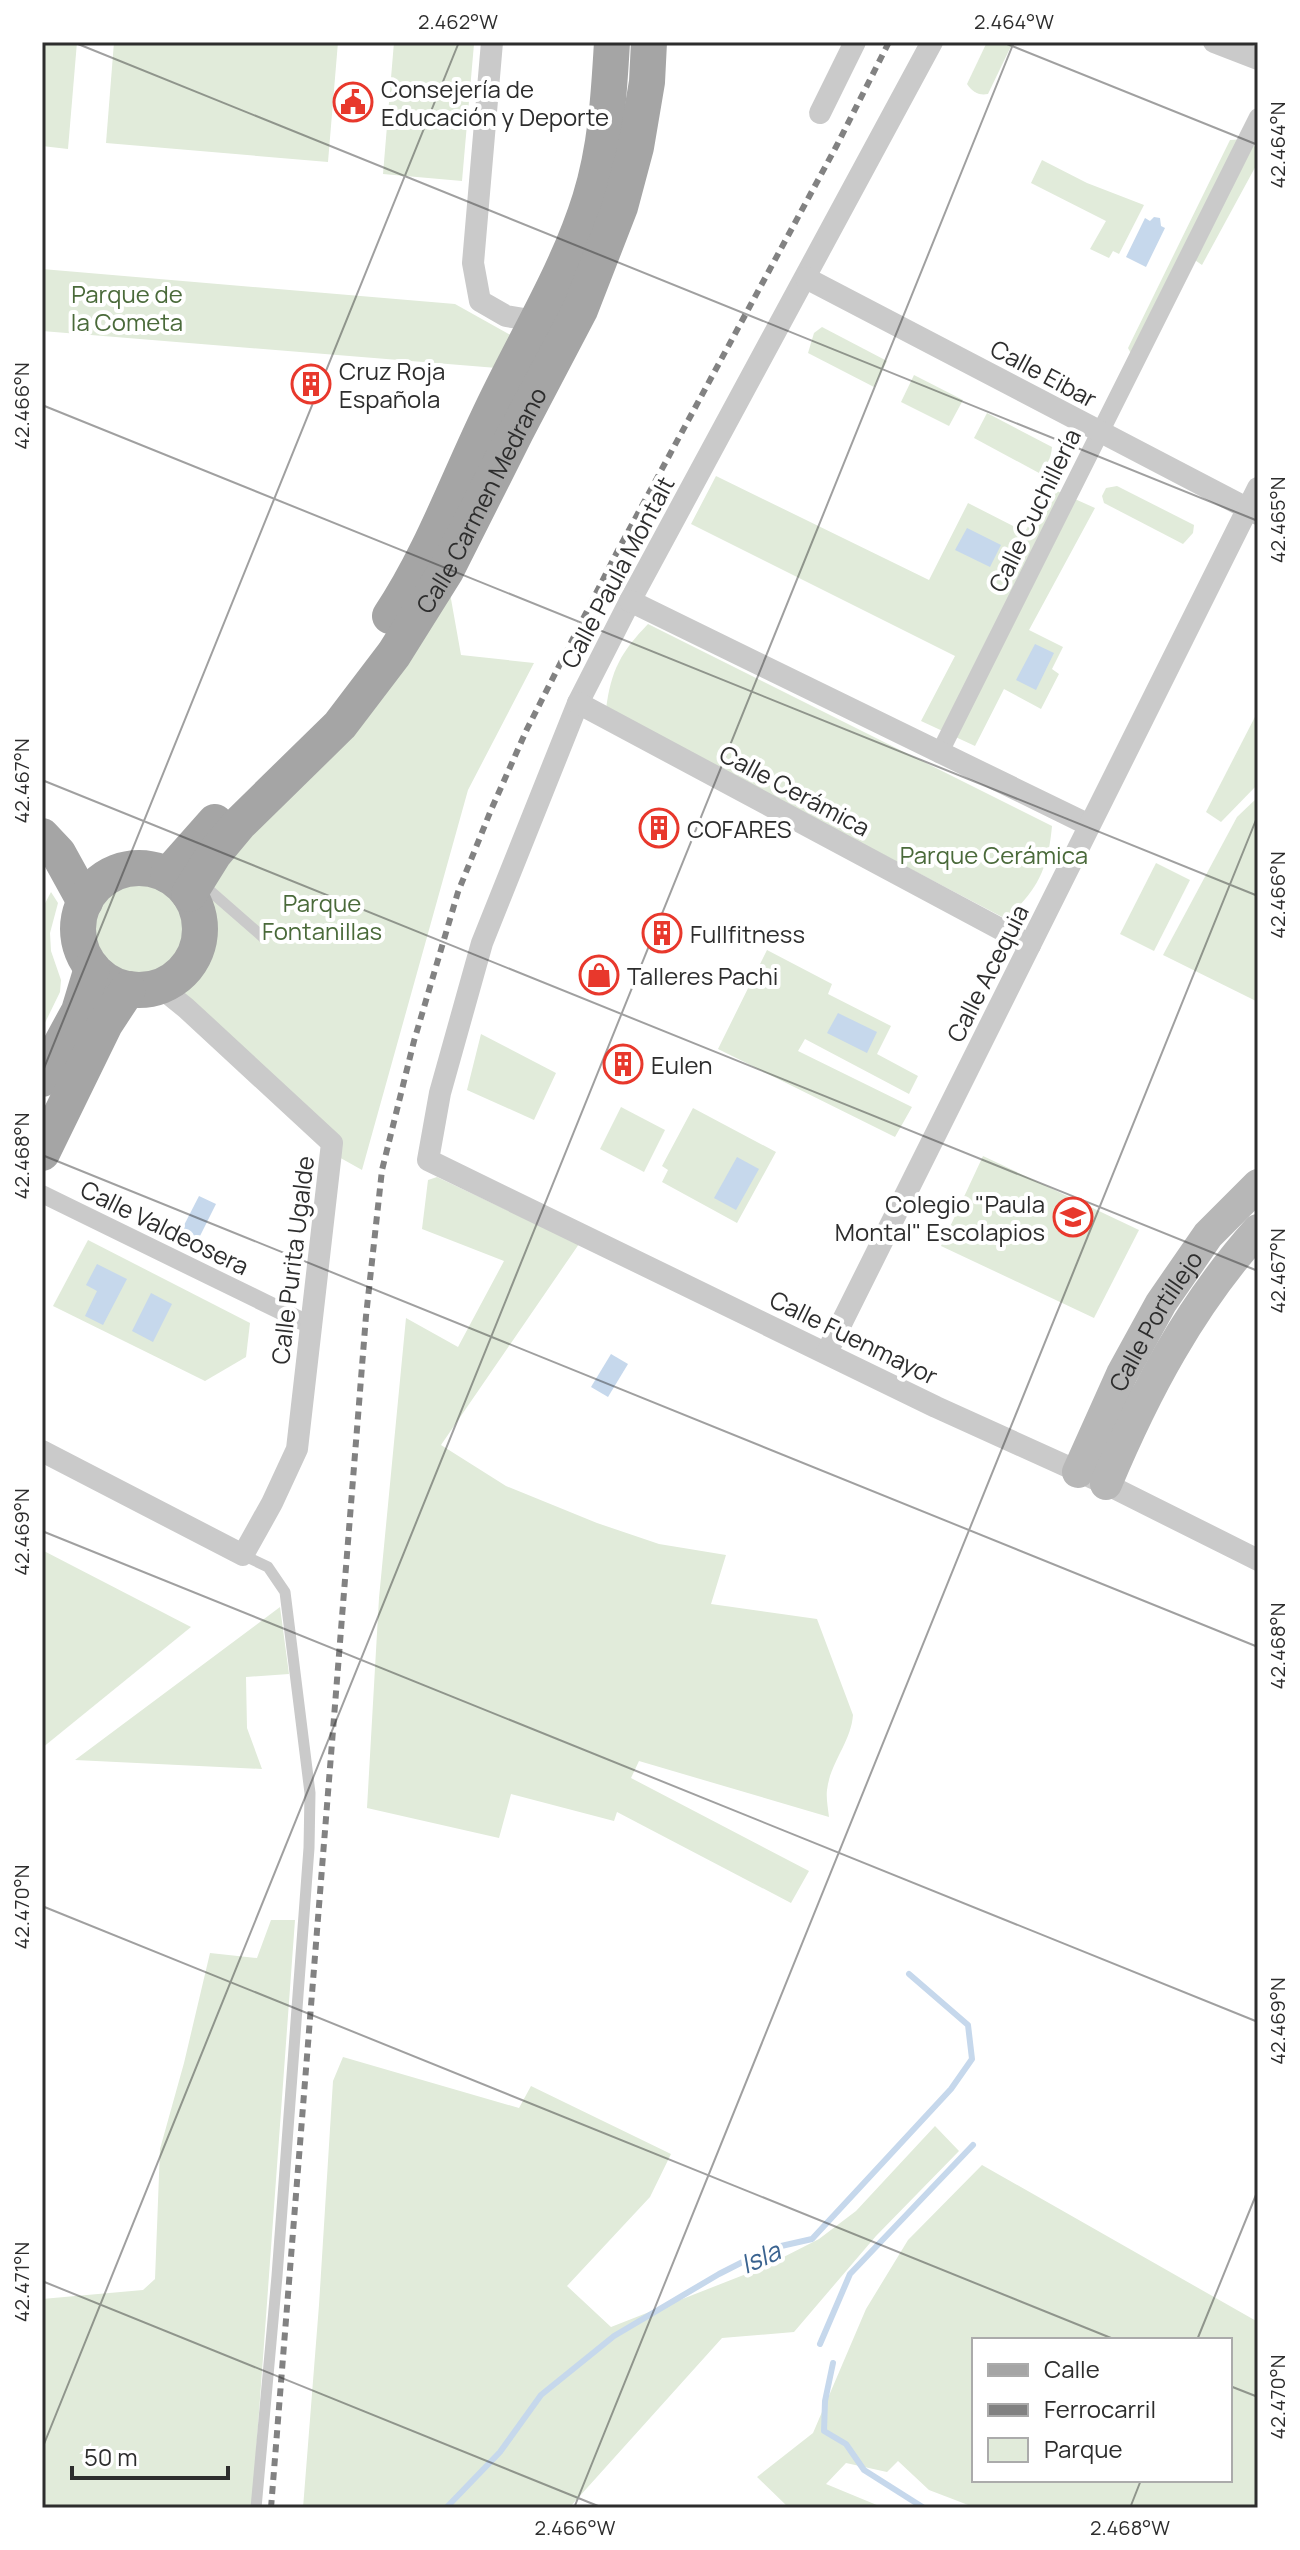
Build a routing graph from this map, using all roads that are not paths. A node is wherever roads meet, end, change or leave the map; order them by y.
1 (492, 42) edge
2 (612, 42) edge
3 (649, 42) edge
4 (855, 42) edge
5 (932, 42) edge
6 (1214, 42) edge
7 (1256, 53) edge
8 (820, 113) dead end
9 (1258, 117) edge
10 (806, 278) junction
11 (536, 321) junction
12 (1100, 431) junction
13 (1255, 503) edge
14 (630, 601) junction
15 (578, 703) junction
16 (939, 754) junction
17 (1089, 825) junction
18 (48, 848) edge
19 (118, 873) junction
20 (185, 883) junction
21 (85, 902) junction
22 (264, 938) dead end
23 (1030, 945) junction
24 (92, 968) junction
25 (144, 988) junction
26 (42, 1079) edge
27 (42, 1153) edge
28 (428, 1160) joint
29 (1258, 1185) edge
30 (42, 1194) edge
31 (1258, 1230) edge
32 (310, 1325) junction
33 (827, 1352) junction
34 (42, 1451) edge
35 (1092, 1478) junction
36 (243, 1555) junction
37 (1258, 1560) edge
38 (256, 2508) edge

1 - 11 street
2 - 11 main road, Calle Carmen Medrano
3 - 20 main road, Calle Carmen Medrano
4 - 8 street
5 - 10 street, Calle Paula Montalt
6 - 7 street
9 - 12 street, Calle Cuchillería
10 - 12 street, Calle Eibar
10 - 14 street, Calle Paula Montalt
11 - 20 main road, Calle Carmen Medrano
12 - 13 street, Calle Eibar
12 - 16 street, Calle Cuchillería
13 - 17 street, Calle Acequia
14 - 15 street, Calle Paula Montalt
14 - 16 street
15 - 23 street, Calle Cerámica
15 - 28 street, Calle Paula Montalt
16 - 17 street
17 - 23 street, Calle Acequia
18 - 19 main road
18 - 21 main road
19 - 20 main road
19 - 21 main road
20 - 22 lane
20 - 25 main road
21 - 24 main road
23 - 33 street, Calle Acequia
24 - 25 main road
24 - 26 main road
25 - 27 main road
25 - 32 street, Calle Purita Ugalde
28 - 33 street, Calle Fuenmayor
29 - 35 main road, Calle Portillejo
30 - 32 street, Calle Valdeosera
31 - 35 main road, Calle Portillejo
32 - 36 street, Calle Purita Ugalde
33 - 35 street, Calle Fuenmayor
34 - 36 street
35 - 37 street, Calle Fuenmayor
36 - 38 lane

